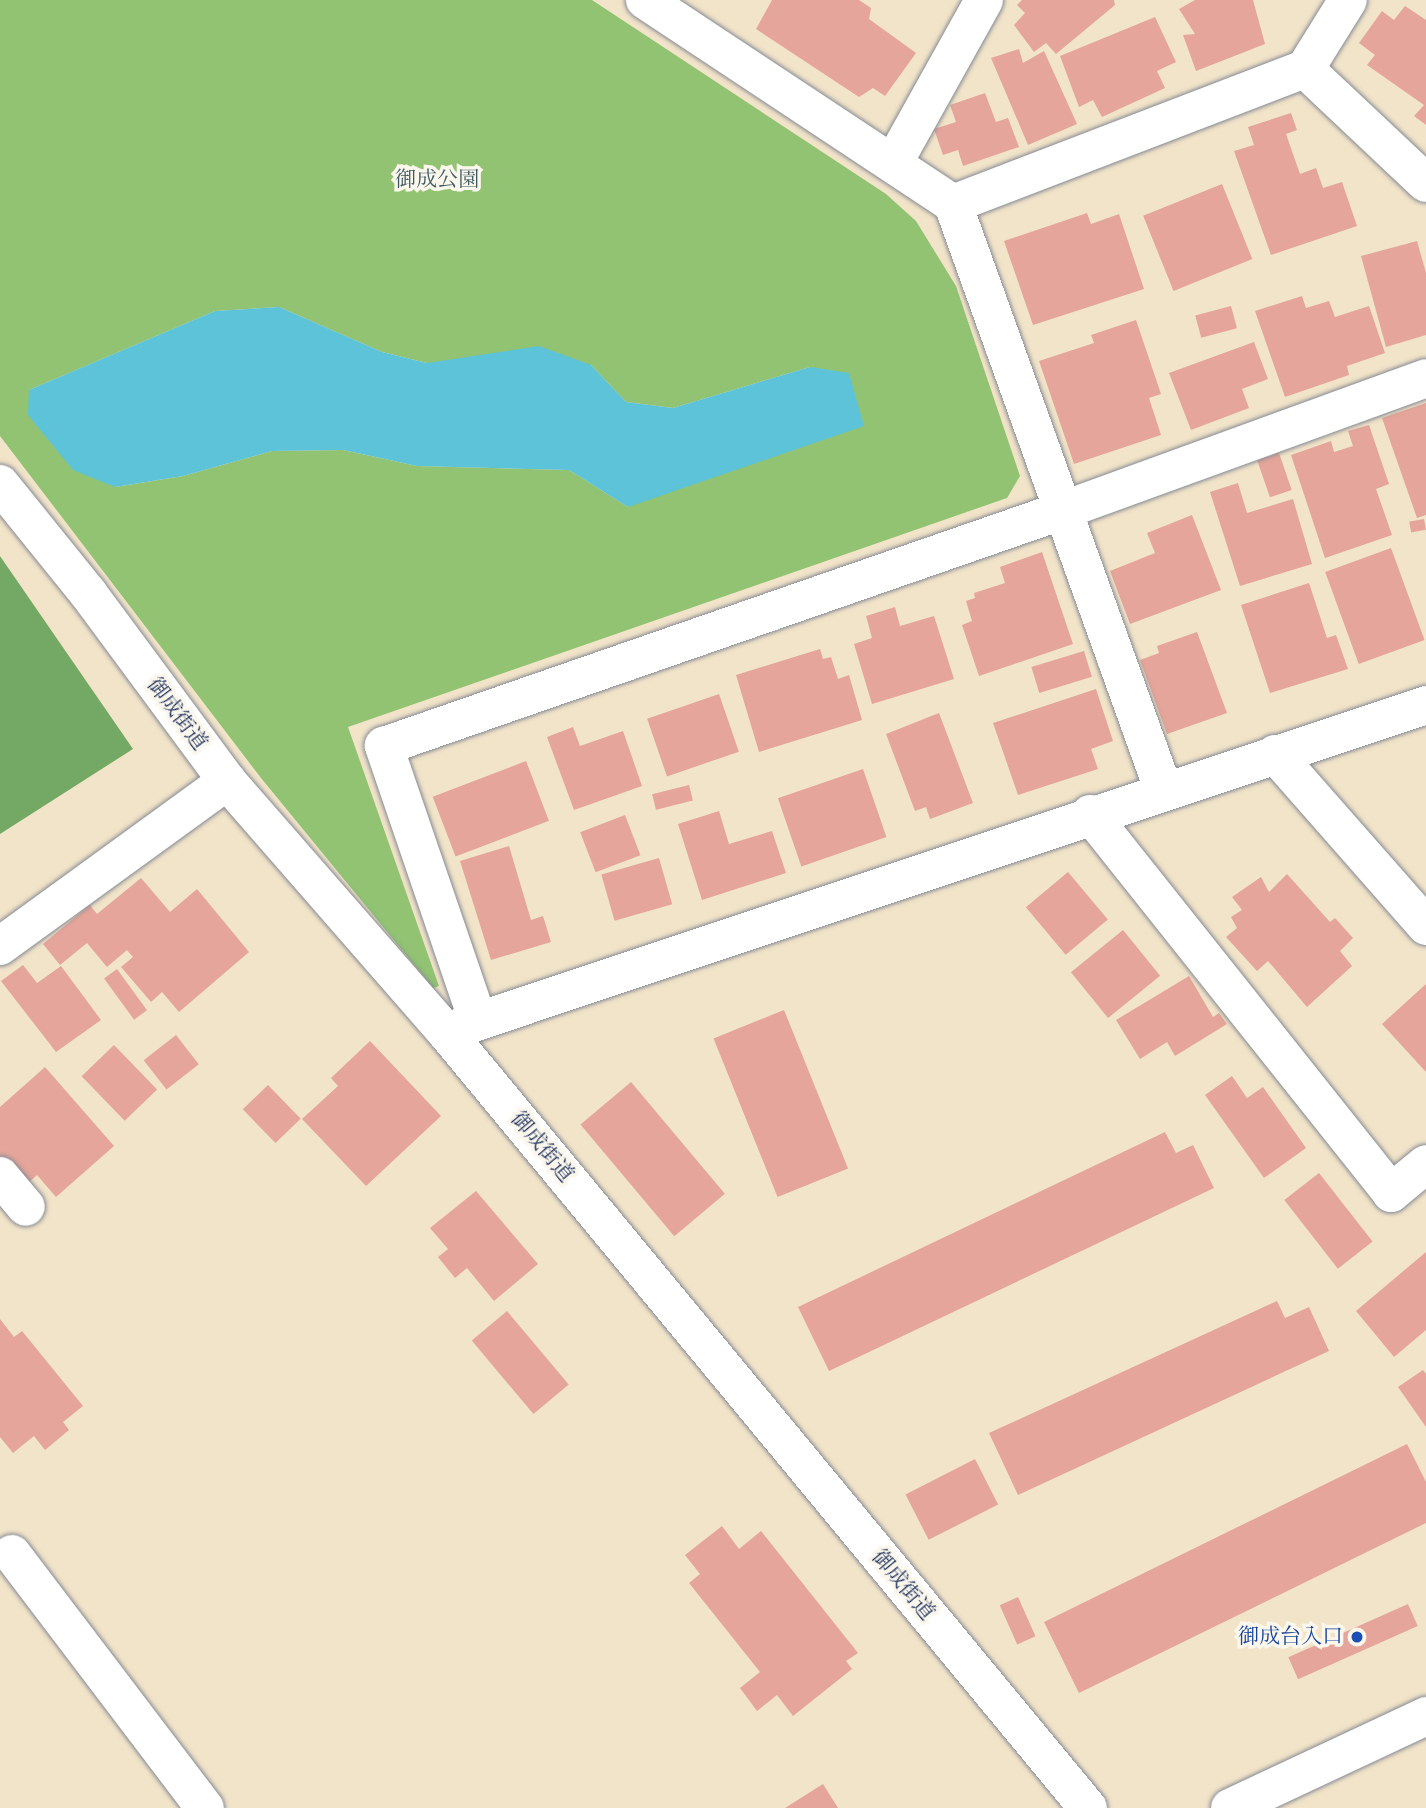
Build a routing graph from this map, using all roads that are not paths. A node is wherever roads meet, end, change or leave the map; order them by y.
1 (645, 0) edge
2 (984, 0) edge
3 (1348, 0) edge
4 (1304, 69) junction
5 (894, 162) junction
6 (1426, 183) edge
7 (953, 204) junction
8 (1426, 378) edge
9 (0, 484) edge
10 (1061, 511) junction
11 (1426, 705) edge
12 (1275, 754) junction
13 (227, 781) junction
14 (1163, 789) junction
15 (1090, 814) junction
16 (1426, 926) edge
17 (0, 946) edge
18 (462, 1026) junction
19 (1426, 1164) edge
20 (0, 1175) edge
21 (26, 1207) dead end
22 (12, 1554) dead end
23 (1426, 1716) edge
24 (205, 1808) edge
25 (1088, 1808) edge
26 (1230, 1808) edge

1 - 5 street
2 - 5 street
3 - 4 street
4 - 6 street
4 - 7 street
5 - 7 street
7 - 10 street
8 - 10 street
9 - 13 street, 御成街道
10 - 14 street
10 - 18 street
11 - 12 street
12 - 14 street
12 - 16 street
13 - 17 street
13 - 18 street, 御成街道
14 - 15 street
15 - 18 street
15 - 19 street
18 - 25 street, 御成街道
20 - 21 street
22 - 24 street
23 - 26 street

